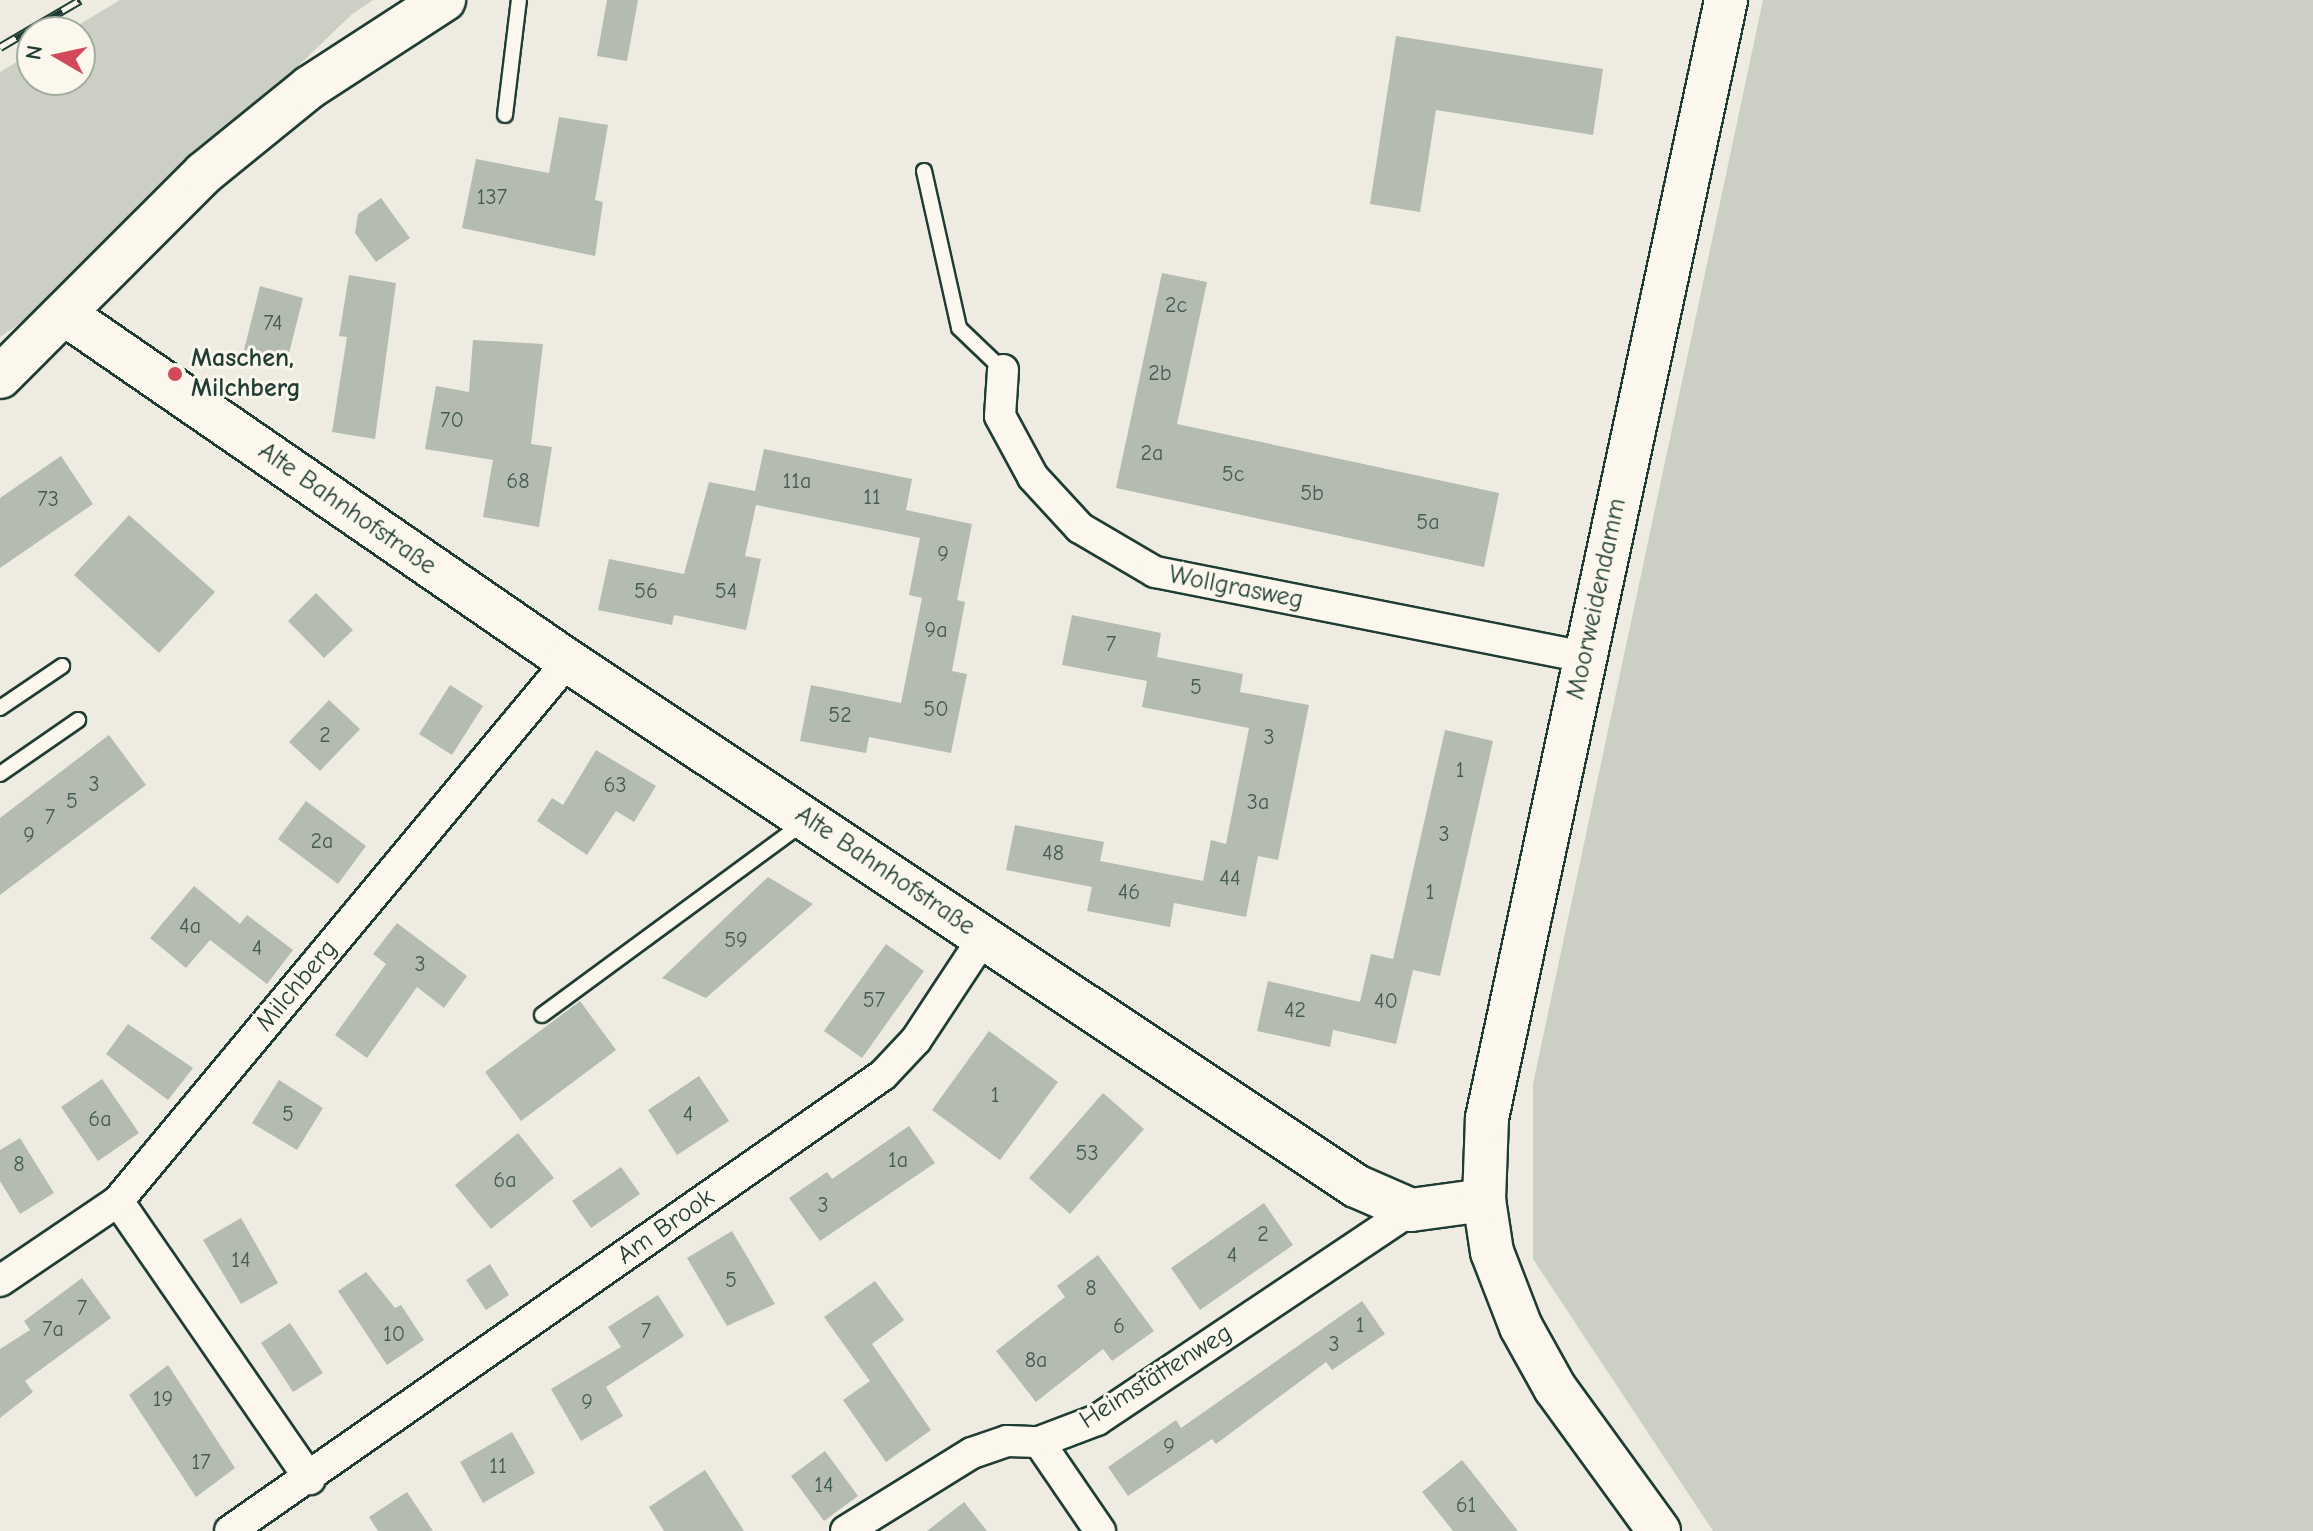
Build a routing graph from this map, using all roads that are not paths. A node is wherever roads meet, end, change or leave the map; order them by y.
1 (444, 0) edge
2 (519, 0) edge
3 (1726, 0) edge
4 (505, 115) dead end
5 (924, 171) dead end
6 (66, 315) junction
7 (1003, 370) joint
8 (0, 377) edge
9 (1584, 657) junction
10 (568, 661) junction
11 (62, 666) dead end
12 (0, 708) edge
13 (78, 720) dead end
14 (0, 774) edge
15 (808, 820) junction
16 (984, 937) junction
17 (542, 1015) dead end
18 (1484, 1200) junction
19 (118, 1201) junction
20 (1411, 1210) junction
21 (0, 1281) edge
22 (1039, 1442) junction
23 (310, 1479) junction
24 (1643, 1525) edge
25 (230, 1531) edge
26 (846, 1531) edge
27 (1100, 1531) edge

1 - 6 street
2 - 4 lane
3 - 9 street, Moorweidendamm
5 - 7 lane
6 - 8 street
6 - 10 street, Alte Bahnhofstraße
7 - 9 street, Wollgrasweg
9 - 18 street, Moorweidendamm
10 - 15 street, Alte Bahnhofstraße
10 - 19 street, Milchberg
11 - 12 lane
13 - 14 lane
15 - 16 street, Alte Bahnhofstraße
15 - 17 lane
16 - 20 street, Alte Bahnhofstraße
16 - 23 street, Am Brook
18 - 20 street
18 - 24 street
19 - 21 street, Milchberg
19 - 23 street
20 - 22 street, Heimstättenweg
22 - 26 street, Heimstättenweg
22 - 27 street
23 - 25 street, Am Brook

